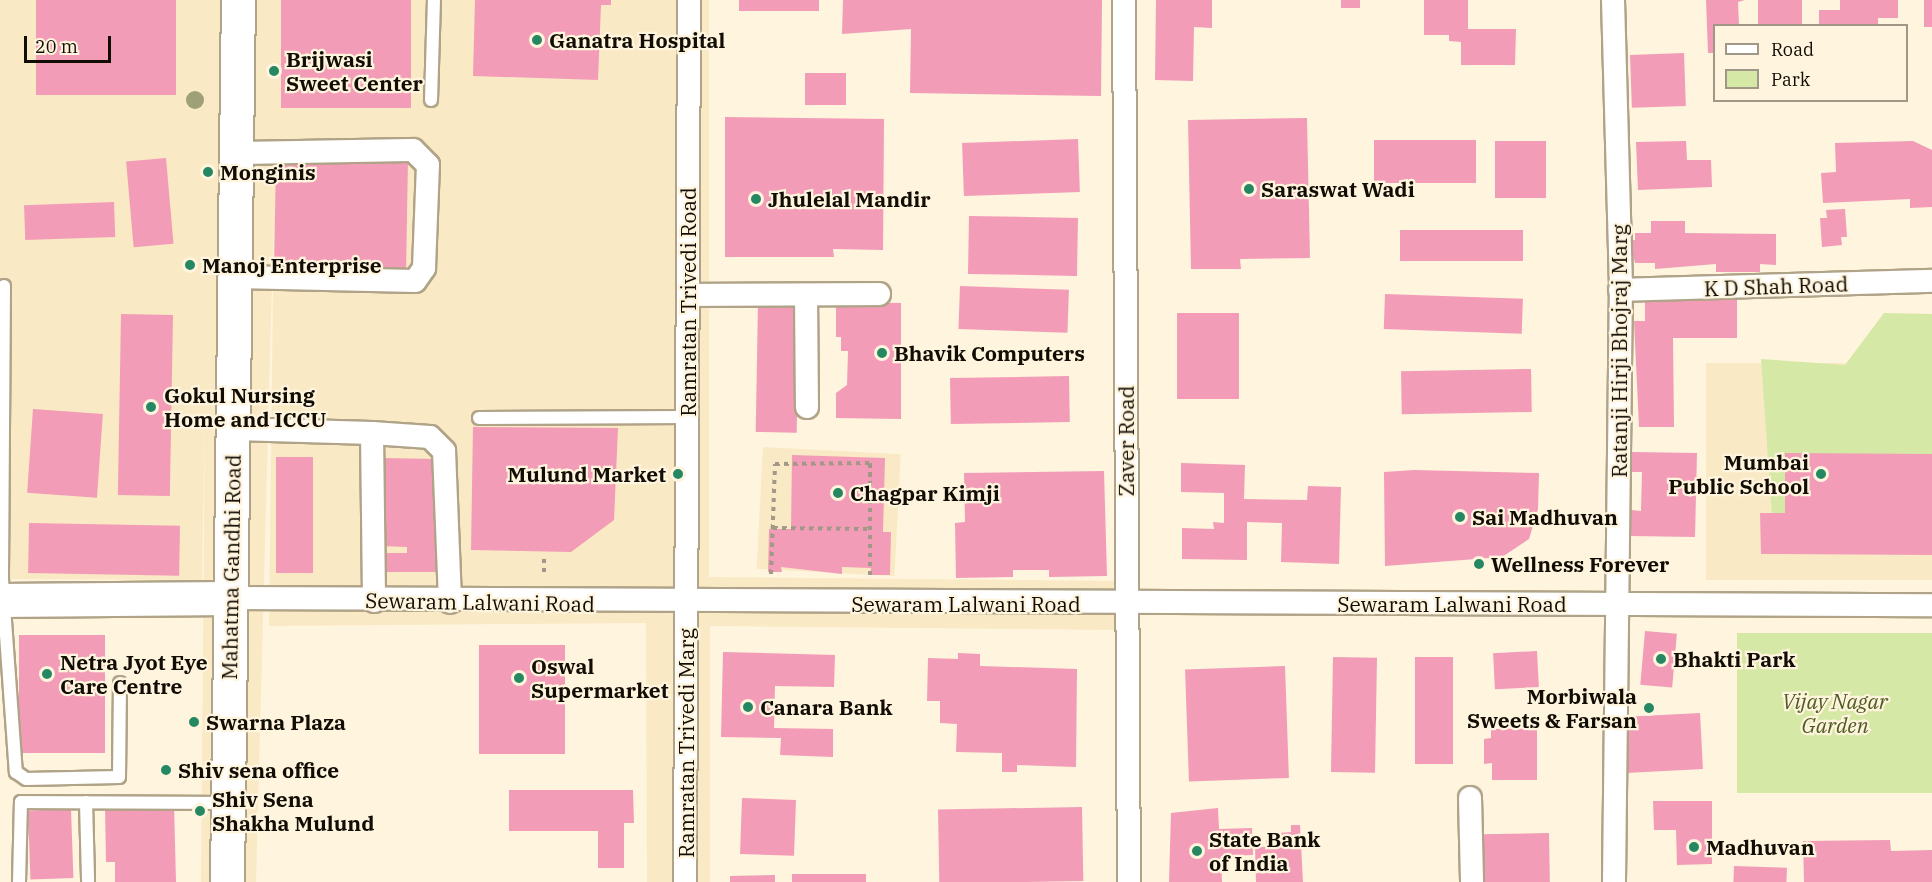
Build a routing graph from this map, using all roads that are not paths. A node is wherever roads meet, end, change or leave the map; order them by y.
1 (238, 0) edge
2 (434, 0) edge
3 (689, 0) edge
4 (1124, 0) edge
5 (1613, 0) edge
6 (431, 100) dead end
7 (237, 153) junction
8 (236, 277) junction
9 (1932, 281) edge
10 (4, 286) dead end
11 (1620, 290) junction
12 (879, 294) dead end
13 (688, 295) junction
14 (806, 295) junction
15 (807, 407) dead end
16 (687, 417) junction
17 (479, 418) dead end
18 (235, 429) junction
19 (372, 433) junction
20 (229, 598) junction
21 (4, 600) edge
22 (374, 601) junction
23 (450, 602) junction
24 (686, 603) junction
25 (1127, 604) junction
26 (1617, 604) junction
27 (1932, 605) edge
28 (120, 683) dead end
29 (1470, 798) dead end
30 (86, 802) junction
31 (228, 803) junction
32 (88, 881) edge
33 (19, 882) edge
34 (227, 882) edge
35 (686, 882) edge
36 (1129, 882) edge
37 (1472, 882) edge
38 (1614, 882) edge

1 - 7 street, Mahatma Gandhi Road
2 - 6 lane
3 - 13 street, Ramratan Trivedi Road
4 - 25 street, Zaver Road
5 - 11 street, Ratanji Hirji Bhojraj Marg
7 - 8 street, Mahatma Gandhi Road
7 - 8 street
8 - 18 street, Mahatma Gandhi Road
9 - 11 street, K D Shah Road
10 - 21 lane
11 - 26 street, Ratanji Hirji Bhojraj Marg
12 - 14 street
13 - 14 street
13 - 16 street, Ramratan Trivedi Road
14 - 15 street
16 - 17 lane
16 - 24 street, Ramratan Trivedi Road
18 - 19 street
18 - 20 street, Mahatma Gandhi Road
19 - 22 street
19 - 23 street
20 - 21 street, Sewaram Lalwani Road
20 - 22 street, Sewaram Lalwani Road
20 - 31 street, Mahatma Gandhi Road
21 - 28 lane
22 - 23 street, Sewaram Lalwani Road
23 - 24 street, Sewaram Lalwani Road
24 - 25 street, Sewaram Lalwani Road
24 - 35 street, Ramratan Trivedi Marg
25 - 26 street, Sewaram Lalwani Road
25 - 36 street, Zaver Road
26 - 27 street, Sewaram Lalwani Road
26 - 38 street, Ratanji Hirji Bhojraj Marg
29 - 37 street
30 - 31 lane
30 - 32 lane
30 - 33 lane
31 - 34 street, Mahatma Gandhi Road

